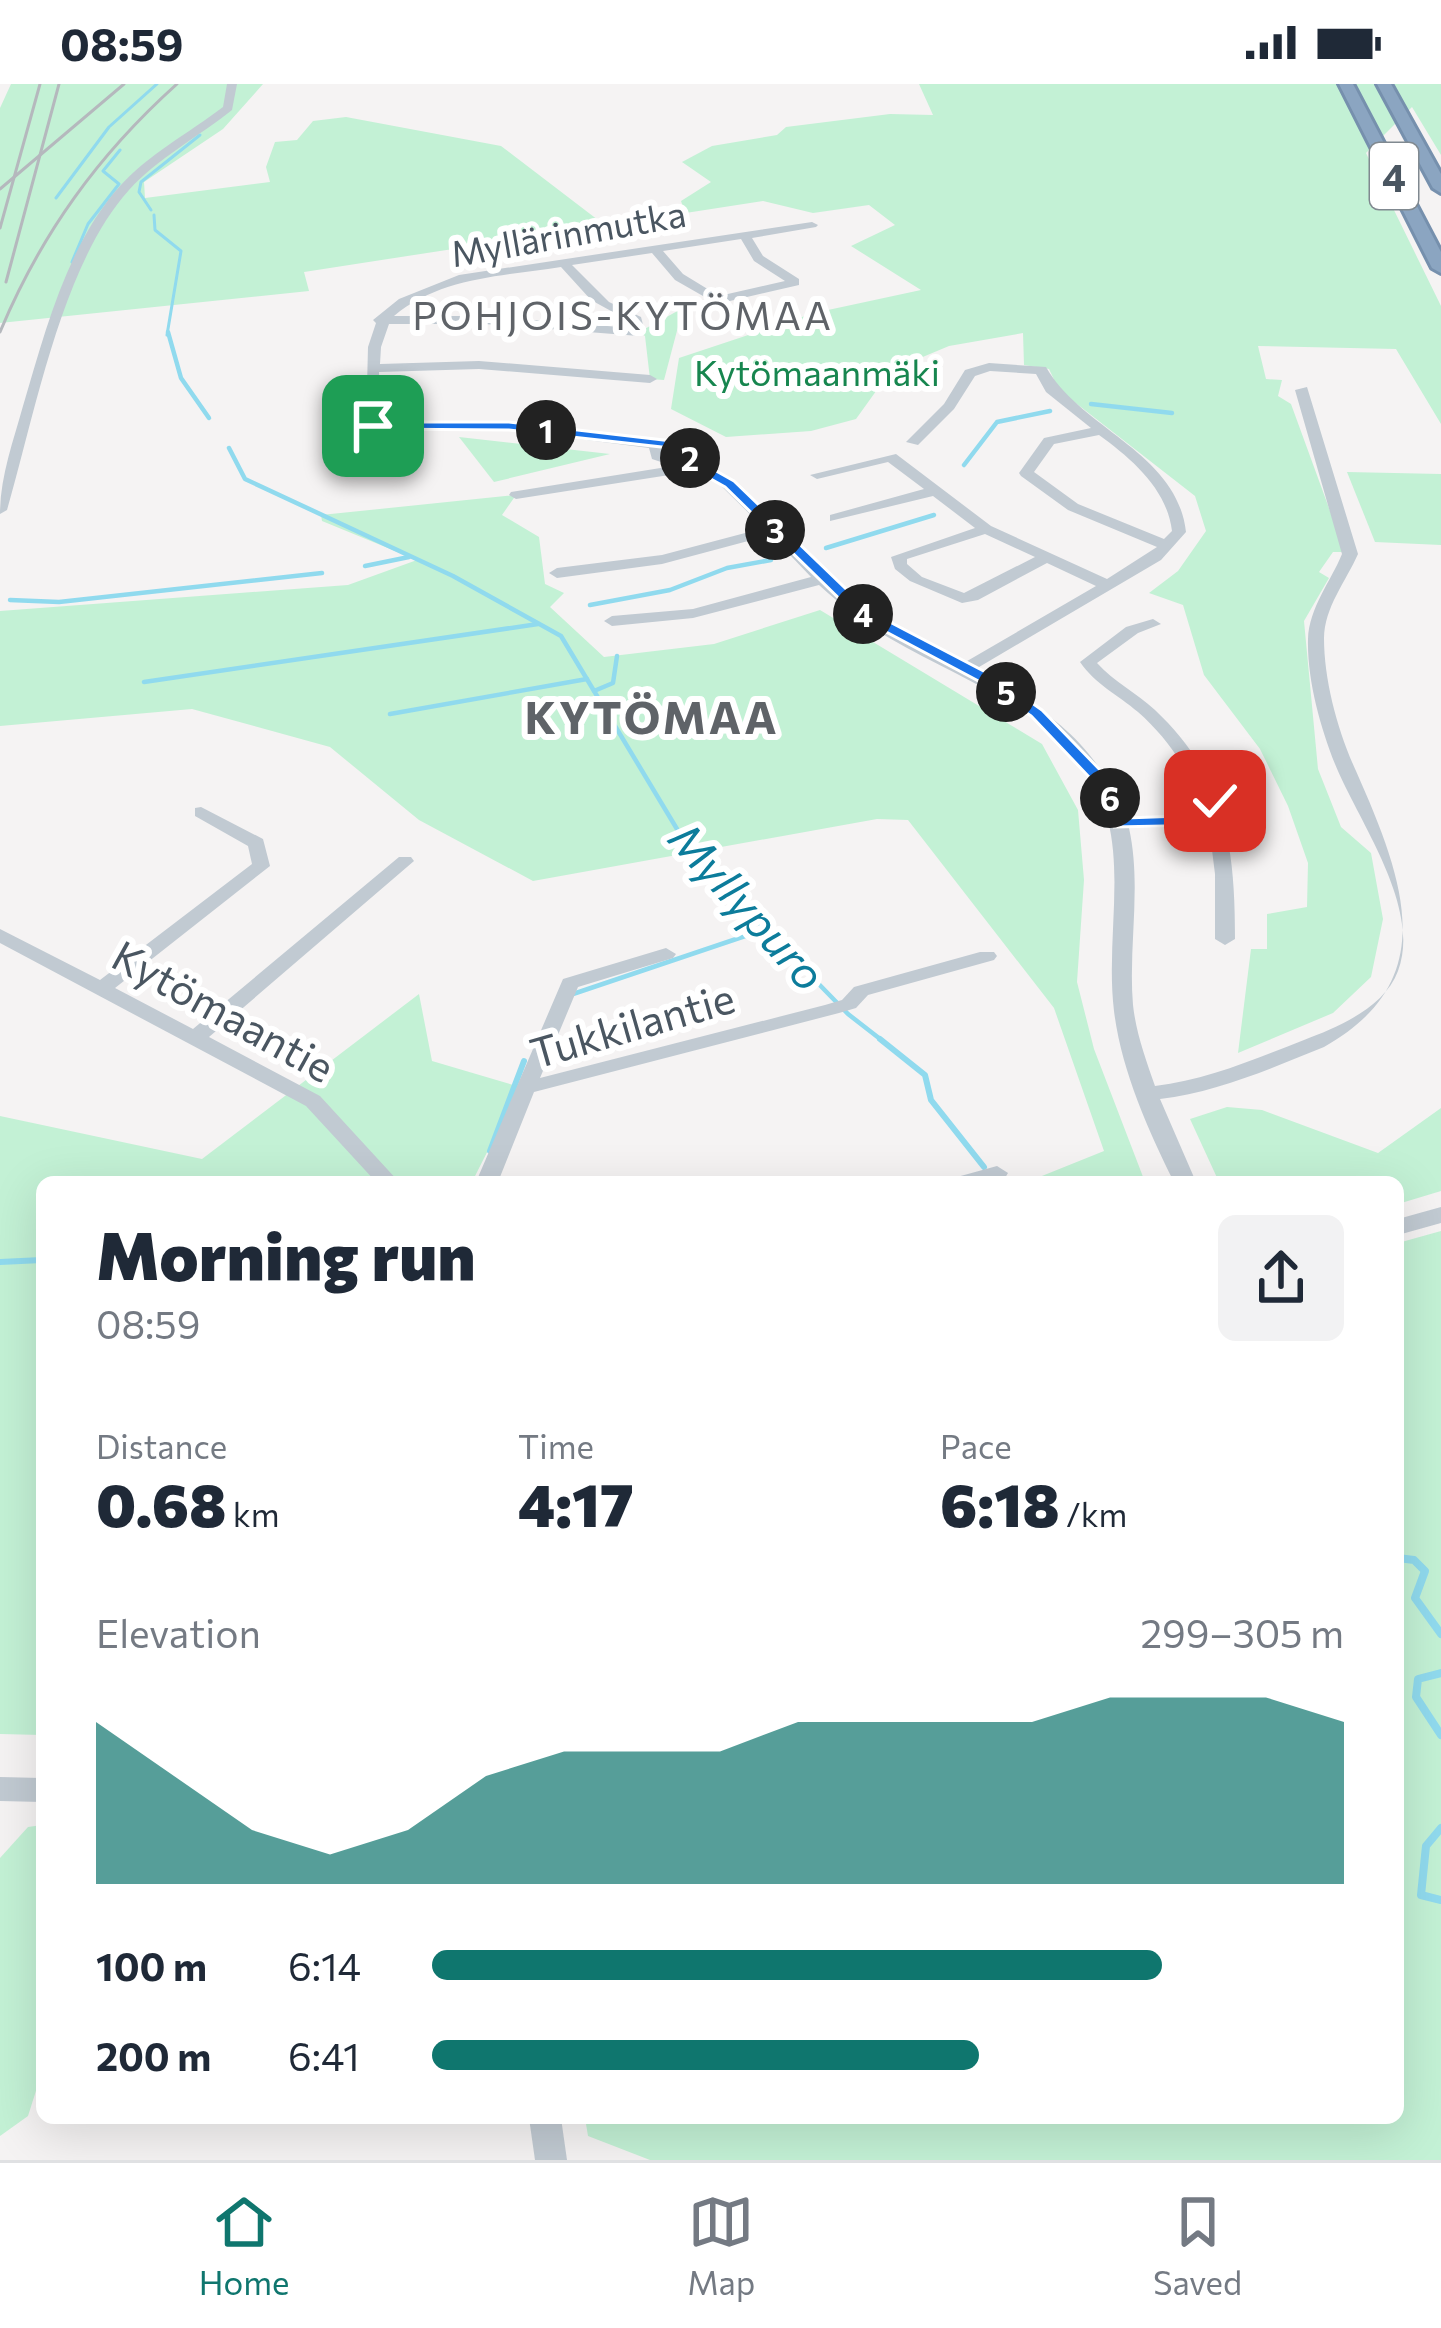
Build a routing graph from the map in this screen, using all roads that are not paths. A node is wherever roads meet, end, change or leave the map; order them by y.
1 (232, 84) edge
2 (1346, 84) edge
3 (1384, 84) edge
4 (1441, 188) edge
5 (812, 225) dead end
6 (744, 234) junction
7 (653, 248) junction
8 (562, 262) junction
9 (1441, 268) edge
10 (380, 320) junction
11 (374, 368) junction
12 (650, 379) dead end
13 (1301, 390) dead end
14 (1100, 431) junction
15 (913, 442) dead end
16 (694, 463) junction
17 (817, 476) dead end
18 (934, 491) junction
19 (516, 495) dead end
20 (0, 510) edge
21 (835, 518) dead end
22 (986, 529) junction
23 (775, 530) junction
24 (1169, 546) junction
25 (1043, 559) junction
26 (557, 573) dead end
27 (823, 579) junction
28 (1107, 585) junction
29 (612, 621) dead end
30 (1154, 623) dead end
31 (967, 668) junction
32 (202, 812) dead end
33 (1215, 820) junction
34 (1120, 823) junction
35 (404, 861) dead end
36 (0, 934) edge
37 (1225, 939) dead end
38 (666, 954) dead end
39 (987, 956) dead end
40 (103, 988) junction
41 (198, 1036) junction
42 (525, 1088) junction
43 (1151, 1093) junction
44 (997, 1172) dead end
45 (382, 1176) edge
46 (489, 1176) edge
47 (984, 1176) edge
48 (1183, 1176) edge
49 (1441, 1215) edge
50 (1404, 1225) edge
51 (0, 1789) edge
52 (36, 1790) edge
53 (546, 2124) edge
54 (551, 2160) edge

1 - 20 street
2 - 9 highway, 4
3 - 4 highway, 4
5 - 6 street, Myllärinmutka
6 - 7 street, Myllärinmutka
6 - 7 street
7 - 8 street, Myllärinmutka
8 - 10 street, Myllärinmutka
8 - 10 street
10 - 11 street
11 - 12 street
11 - 16 street
13 - 43 street
14 - 15 street
14 - 24 street
14 - 24 street
16 - 19 street
16 - 23 street
17 - 18 street
18 - 21 street
18 - 22 street
22 - 25 street
22 - 25 street
23 - 26 street
23 - 27 street
24 - 28 street
25 - 28 street
27 - 29 street
27 - 31 street
28 - 31 street
30 - 33 street
31 - 34 street
32 - 40 street
33 - 34 street
33 - 37 street
34 - 43 street
35 - 41 street
36 - 40 street, Kytömaantie
38 - 42 street
39 - 42 street, Tukkilantie
40 - 41 street, Kytömaantie
41 - 45 street, Kytömaantie
42 - 46 street, Tukkilantie
43 - 48 street
44 - 47 street
49 - 50 street
51 - 52 street
53 - 54 street

